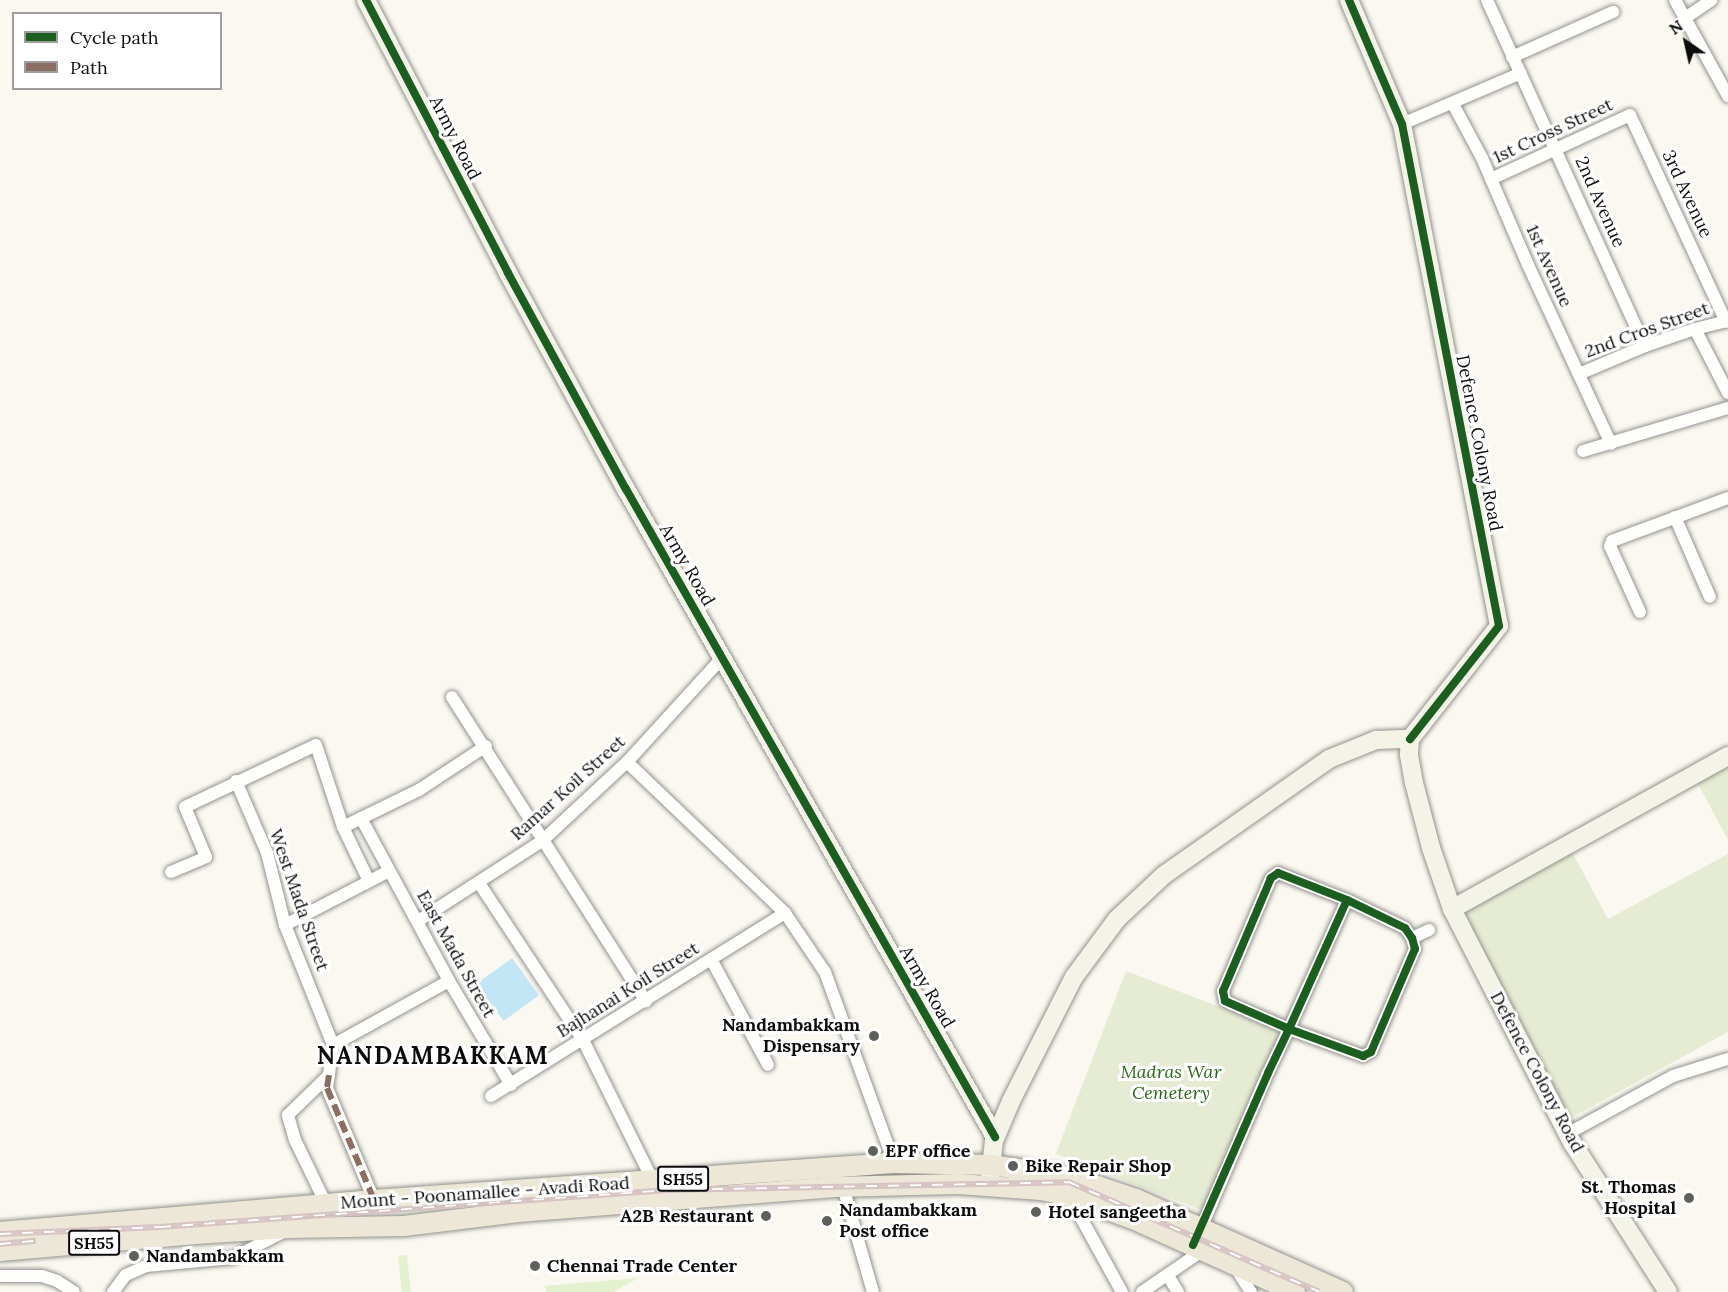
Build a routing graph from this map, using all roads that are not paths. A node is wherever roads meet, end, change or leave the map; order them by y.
1 (366, 0) edge
2 (1349, 0) edge
3 (1487, 0) edge
4 (1675, 0) edge
5 (1712, 0) edge
6 (1613, 12) dead end
7 (1684, 18) junction
8 (1512, 57) junction
9 (1521, 73) junction
10 (1728, 96) edge
11 (1453, 104) junction
12 (1630, 115) joint
13 (1402, 124) junction
14 (1557, 150) junction
15 (1491, 179) junction
16 (1727, 321) edge
17 (1695, 329) junction
18 (1645, 346) junction
19 (1579, 374) junction
20 (1728, 393) edge
21 (1728, 408) edge
22 (1611, 444) junction
23 (1583, 451) dead end
24 (1728, 498) edge
25 (1675, 518) junction
26 (1710, 597) dead end
27 (1640, 612) dead end
28 (723, 657) junction
29 (452, 697) dead end
30 (1410, 739) junction
31 (486, 746) junction
32 (1728, 756) edge
33 (627, 762) junction
34 (236, 781) junction
35 (362, 818) junction
36 (343, 827) junction
37 (542, 841) junction
38 (389, 871) junction
39 (171, 872) dead end
40 (369, 882) junction
41 (479, 883) junction
42 (1347, 900) junction
43 (1452, 909) junction
44 (785, 913) junction
45 (418, 921) junction
46 (285, 925) junction
47 (1429, 930) dead end
48 (1412, 938) junction
49 (711, 959) junction
50 (449, 981) junction
51 (646, 1002) junction
52 (1289, 1029) junction
53 (583, 1040) junction
54 (333, 1045) junction
55 (1728, 1059) edge
56 (768, 1065) dead end
57 (329, 1075) junction
58 (511, 1085) junction
59 (491, 1096) dead end
60 (1567, 1134) junction
61 (995, 1137) junction
62 (894, 1163) junction
63 (991, 1165) junction
64 (805, 1169) junction
65 (653, 1181) junction
66 (990, 1186) junction
67 (843, 1187) junction
68 (806, 1190) junction
69 (1069, 1196) junction
70 (374, 1200) junction
71 (326, 1204) junction
72 (195, 1225) junction
73 (289, 1228) junction
74 (0, 1232) edge
75 (1199, 1241) junction
76 (0, 1251) edge
77 (1234, 1265) junction
78 (0, 1276) edge
79 (1168, 1276) junction
80 (74, 1292) edge
81 (113, 1292) edge
82 (873, 1292) edge
83 (1122, 1292) edge
84 (1142, 1292) edge
85 (1178, 1292) edge
86 (1251, 1292) edge
87 (1295, 1292) edge
88 (1343, 1292) edge
89 (1668, 1292) edge

1 - 28 street, Army Road
2 - 13 street, Defence Colony Road
3 - 8 street, 2nd Avenue
4 - 7 street
5 - 7 street
6 - 8 street
7 - 10 street
8 - 9 street, 2nd Avenue
9 - 11 street
9 - 14 street, 2nd Avenue
11 - 13 street
11 - 15 street, 1st Avenue
12 - 14 street, 1st Cross Street
12 - 16 street, 3rd Avenue
13 - 30 street, Defence Colony Road
14 - 15 street, 1st Cross Street
14 - 18 street, 2nd Avenue
15 - 19 street, 1st Avenue
16 - 17 street, 2nd Cros Street
17 - 18 street, 2nd Cros Street
17 - 20 street
18 - 19 street, 2nd Cros Street
19 - 22 street, 1st Avenue
21 - 22 street
22 - 23 street
24 - 25 street
25 - 26 street
25 - 27 street
28 - 33 street, Ramar Koil Street
28 - 61 street, Army Road
29 - 31 street
30 - 43 street, Defence Colony Road
30 - 61 street
31 - 35 street
31 - 37 street
32 - 43 street
33 - 37 street, Ramar Koil Street
33 - 44 street
34 - 36 street
34 - 39 street
34 - 46 street, West Mada Street
35 - 36 street
35 - 38 street, East Mada Street
36 - 40 street
37 - 41 street, Ramar Koil Street
37 - 51 street
38 - 40 street
38 - 45 street, East Mada Street
40 - 46 street
41 - 45 street, Ramar Koil Street
41 - 53 street
42 - 48 street
42 - 52 street
42 - 52 street
43 - 60 street, Defence Colony Road
44 - 49 street, Bajhanai Koil Street
44 - 62 street
45 - 50 street, East Mada Street
46 - 54 street, West Mada Street
47 - 48 street
48 - 52 street
49 - 51 street, Bajhanai Koil Street
49 - 56 street
50 - 54 street
50 - 58 street, East Mada Street
51 - 53 street, Bajhanai Koil Street
52 - 75 street
53 - 58 street, Bajhanai Koil Street
53 - 65 street
54 - 57 street, West Mada Street
55 - 60 street
57 - 70 street, West Mada Street
57 - 71 street
58 - 59 street, Bajhanai Koil Street
60 - 89 street, Defence Colony Road
61 - 63 street
62 - 63 main road, Mount - Poonamallee - Avadi Road / SH55
62 - 64 main road, Mount - Poonamallee - Avadi Road / SH55
63 - 66 street
63 - 75 main road, Mount - Poonamallee - Avadi Road / SH55
64 - 65 main road, Mount - Poonamallee - Avadi Road / SH55
64 - 68 main road
65 - 70 main road, Mount - Poonamallee - Avadi Road / SH55
66 - 67 main road, Mount - Poonamallee - Avadi Road / SH55
66 - 69 main road, Mount - Poonamallee - Avadi Road / SH55
67 - 68 main road, Mount - Poonamallee - Avadi Road / SH55
67 - 82 street
68 - 73 main road, Mount - Poonamallee - Avadi Road / SH55
69 - 75 main road, Mount - Poonamallee - Avadi Road / SH55
69 - 83 street
70 - 71 main road, Mount - Poonamallee - Avadi Road / SH55
71 - 72 main road, Mount - Poonamallee - Avadi Road / SH55
72 - 73 main road, Mount - Poonamallee - Avadi Road / SH55
72 - 74 main road, Mount - Poonamallee - Avadi Road / SH55
72 - 76 main road, Mount - Poonamallee - Avadi Road / SH55
73 - 81 street
75 - 77 main road, Mount - Poonamallee - Avadi Road / SH55
75 - 79 street
75 - 88 main road, Mount - Poonamallee - Avadi Road / SH55
77 - 86 street
77 - 87 main road, Mount - Poonamallee - Avadi Road / SH55
78 - 80 street
79 - 84 street
79 - 85 street

